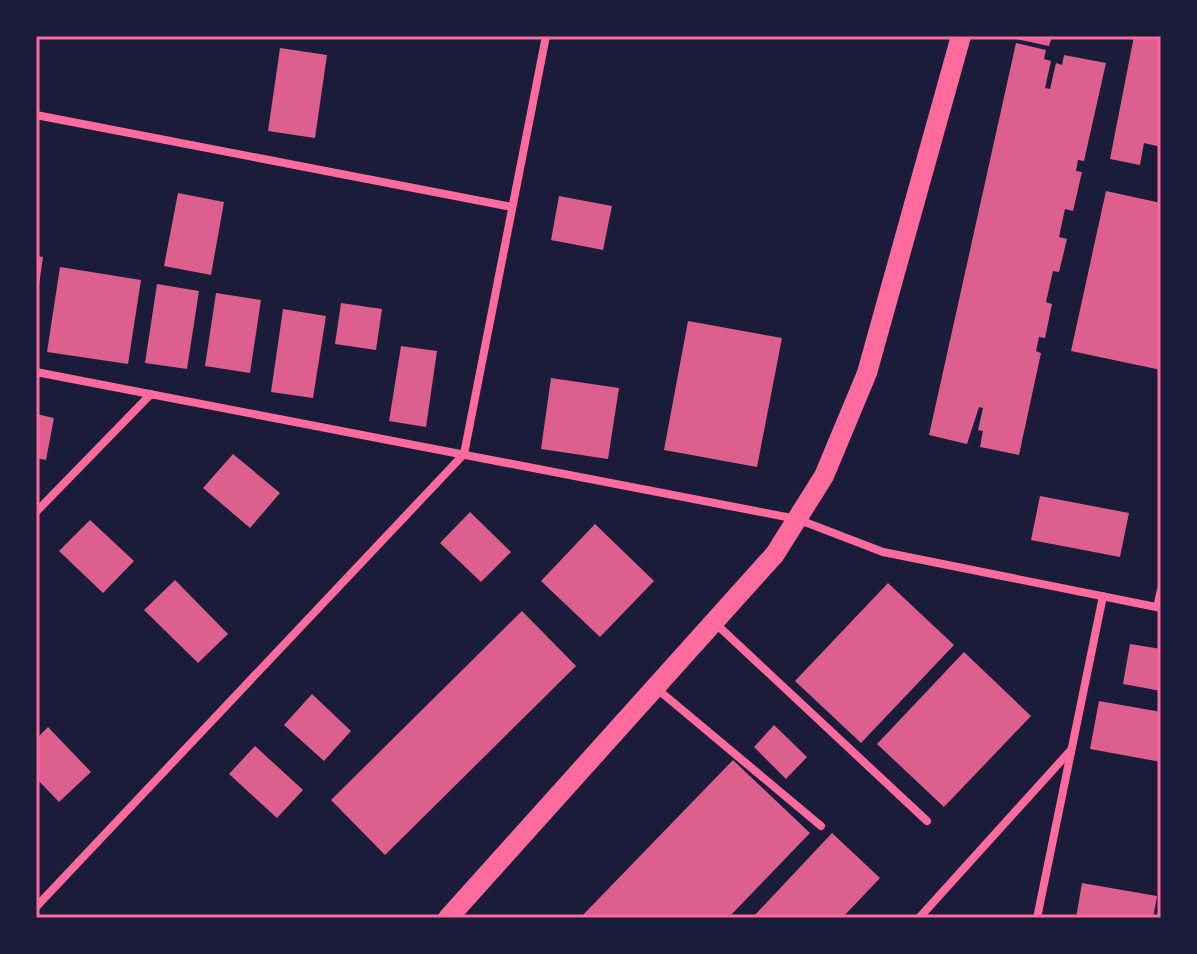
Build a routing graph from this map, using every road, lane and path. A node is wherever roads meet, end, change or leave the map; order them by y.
1 (546, 36) edge
2 (961, 36) edge
3 (36, 115) edge
4 (512, 207) junction
5 (36, 372) edge
6 (151, 394) junction
7 (464, 454) junction
8 (36, 512) edge
9 (797, 519) junction
10 (1161, 590) edge
11 (1103, 596) junction
12 (1159, 607) edge
13 (714, 622) junction
14 (656, 687) junction
15 (1072, 749) junction
16 (927, 821) dead end
17 (821, 826) dead end
18 (36, 907) edge
19 (448, 918) edge
20 (919, 918) edge
21 (1037, 918) edge

1 - 4 street
2 - 9 main road
3 - 4 street
4 - 7 street
5 - 6 street
6 - 7 street
6 - 8 street
7 - 9 street
7 - 18 street
9 - 11 street
9 - 13 main road
10 - 12 street
11 - 12 street
11 - 15 street
13 - 14 main road
13 - 16 street
14 - 17 street
14 - 19 main road
15 - 20 street
15 - 21 street

